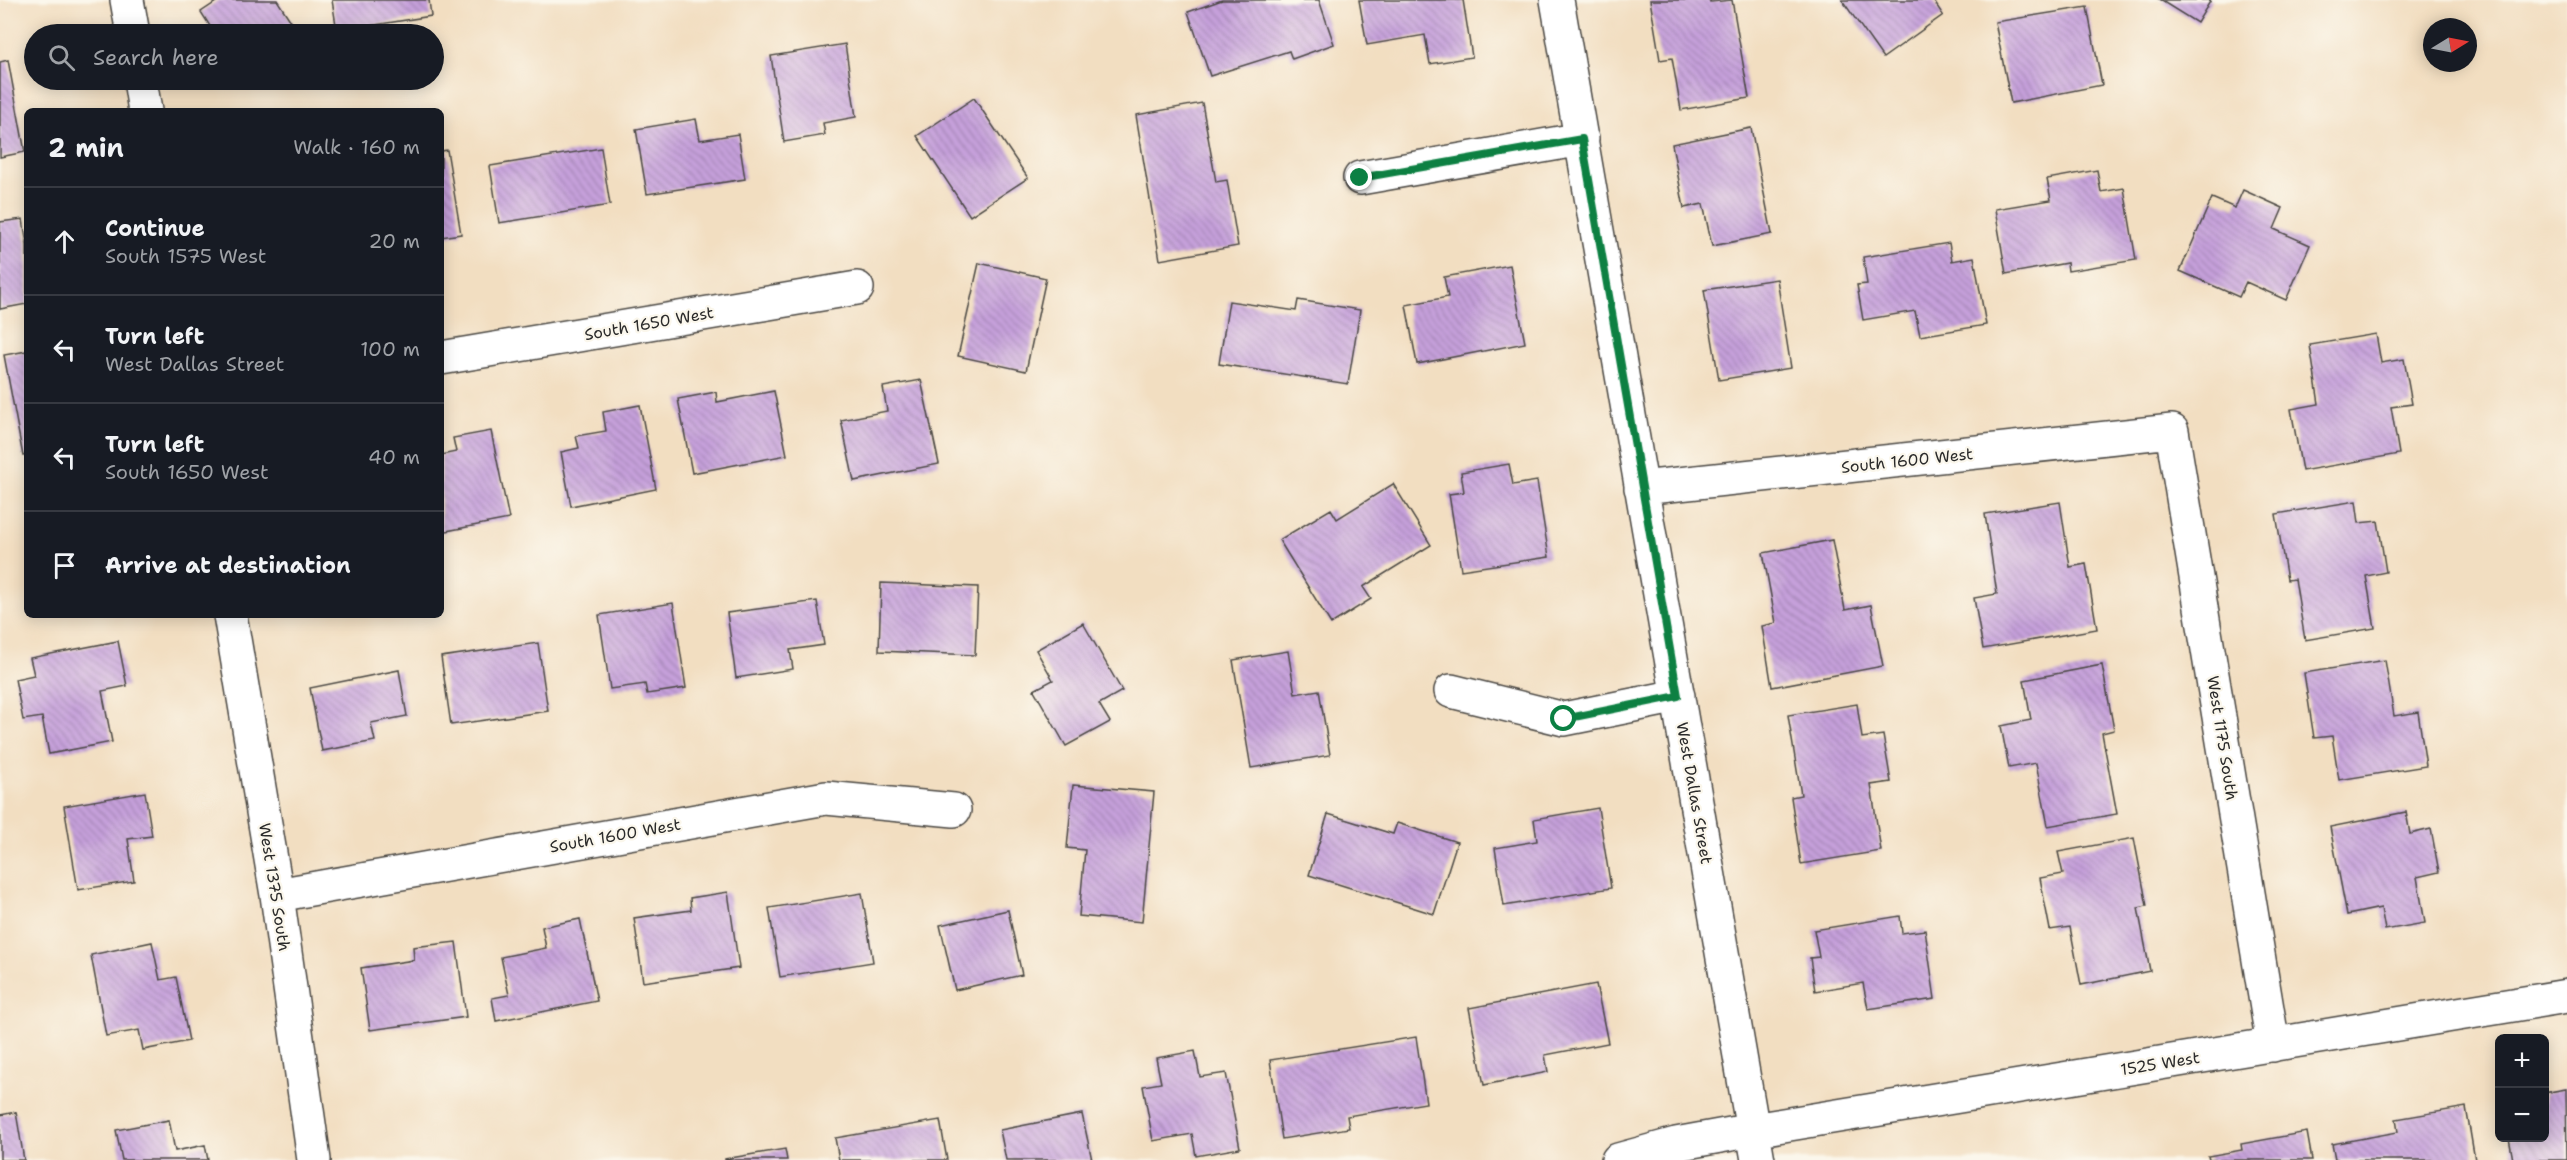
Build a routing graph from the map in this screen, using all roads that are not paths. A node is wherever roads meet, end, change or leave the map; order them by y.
1 (127, 0) edge
2 (1557, 0) edge
3 (131, 24) edge
4 (142, 90) edge
5 (145, 108) edge
6 (1582, 139) junction
7 (1360, 178) dead end
8 (857, 288) dead end
9 (444, 357) edge
10 (2172, 431) joint
11 (1641, 488) junction
12 (231, 618) edge
13 (1451, 691) dead end
14 (1678, 696) junction
15 (954, 810) dead end
16 (278, 895) junction
17 (2567, 996) edge
18 (2273, 1045) junction
19 (1756, 1145) edge
20 (315, 1160) edge
21 (1618, 1160) edge

1 - 3 street
2 - 6 street, West Dallas Street
4 - 5 street
6 - 7 street
6 - 11 street, West Dallas Street
8 - 9 street, South 1650 West
10 - 11 street, South 1600 West
10 - 18 street, West 1175 South
11 - 14 street, West Dallas Street
12 - 16 street, West 1375 South
13 - 14 street
14 - 19 street, West Dallas Street
15 - 16 street, South 1600 West
16 - 20 street, West 1375 South
17 - 18 street, 1525 West
18 - 19 street, 1525 West
19 - 21 street, 1525 West

